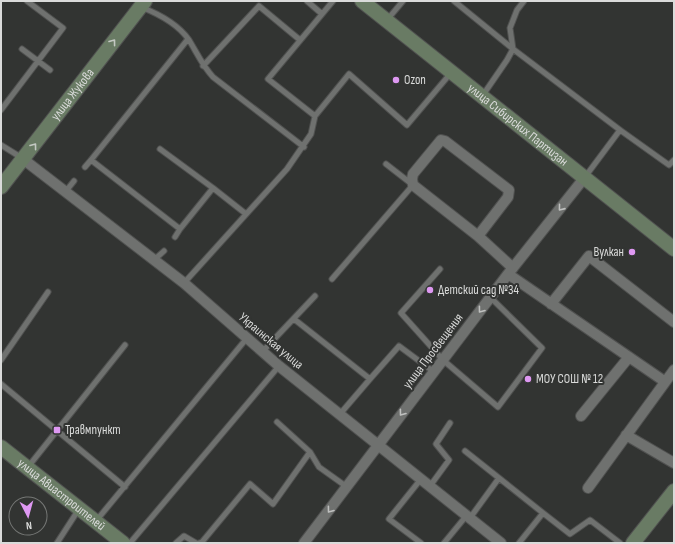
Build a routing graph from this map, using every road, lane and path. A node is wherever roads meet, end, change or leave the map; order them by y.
1 (27, 1) edge
2 (307, 1) edge
3 (333, 1) edge
4 (362, 1) edge
5 (403, 1) edge
6 (454, 1) edge
7 (524, 1) edge
8 (142, 4) edge
9 (322, 14) junction
10 (386, 21) junction
11 (188, 39) junction
12 (300, 40) junction
13 (22, 49) dead end
14 (512, 49) junction
15 (38, 61) junction
16 (203, 66) junction
17 (50, 70) dead end
18 (450, 74) dead end
19 (482, 96) junction
20 (1, 99) edge
21 (6, 103) junction
22 (1, 110) edge
23 (315, 116) junction
24 (620, 130) junction
25 (1, 145) edge
26 (304, 147) junction
27 (160, 149) dead end
28 (23, 159) junction
29 (90, 160) junction
30 (674, 160) edge
31 (386, 164) dead end
32 (86, 167) dead end
33 (585, 177) junction
34 (74, 181) dead end
35 (413, 185) junction
36 (1, 187) edge
37 (213, 188) junction
38 (66, 191) junction
39 (246, 214) junction
40 (180, 229) junction
41 (478, 236) junction
42 (175, 237) dead end
43 (674, 249) edge
44 (164, 251) dead end
45 (154, 260) junction
46 (440, 269) dead end
47 (510, 271) junction
48 (332, 279) dead end
49 (184, 283) junction
50 (48, 292) dead end
51 (315, 296) dead end
52 (490, 297) junction
53 (551, 304) junction
54 (294, 319) junction
55 (674, 322) edge
56 (247, 338) junction
57 (125, 345) dead end
58 (262, 352) junction
59 (629, 357) junction
60 (1, 360) edge
61 (443, 360) junction
62 (279, 366) junction
63 (674, 370) edge
64 (434, 372) junction
65 (370, 379) junction
66 (664, 381) junction
67 (1, 384) edge
68 (340, 414) junction
69 (581, 416) dead end
70 (277, 422) dead end
71 (450, 424) dead end
72 (57, 430) junction
73 (626, 435) junction
74 (378, 445) junction
75 (1, 447) edge
76 (465, 450) dead end
77 (310, 452) junction
78 (674, 463) edge
79 (27, 467) junction
80 (499, 478) junction
81 (421, 479) junction
82 (430, 486) junction
83 (124, 487) junction
84 (347, 487) junction
85 (588, 488) dead end
86 (674, 490) edge
87 (79, 509) junction
88 (543, 513) junction
89 (468, 517) junction
90 (96, 522) junction
91 (57, 543) edge
92 (123, 543) edge
93 (130, 543) edge
94 (176, 543) edge
95 (198, 543) edge
96 (304, 543) edge
97 (421, 543) edge
98 (444, 543) edge
99 (501, 543) edge
100 (519, 543) edge
101 (631, 543) edge

1 - 15 lane
2 - 9 lane
3 - 9 lane
4 - 10 street, улица Сибирских Партизан
5 - 10 lane
6 - 14 lane
7 - 14 lane
8 - 11 lane
28 -> 8 street, улица Жукова
9 - 12 lane
10 - 19 street, улица Сибирских Партизан
11 - 16 lane
11 - 29 lane
12 - 16 lane
12 - 23 lane
13 - 15 lane
14 - 19 lane
14 - 24 lane
15 - 17 lane
15 - 21 lane
16 - 26 lane
18 - 23 lane
19 - 33 street, улица Сибирских Партизан
20 - 21 lane
21 - 22 lane
23 - 26 lane
24 - 30 lane
24 - 33 lane
25 - 28 lane
26 - 39 lane
27 - 37 lane
28 - 36 street, улица Жукова
28 - 38 street, Украинская улица
29 - 32 lane
29 - 40 lane
31 - 35 lane
33 - 43 street, улица Сибирских Партизан
33 -> 47 street, улица Просвещения
34 - 38 lane
35 - 41 street
35 - 41 street
35 - 48 lane
37 - 39 lane
37 - 40 lane
38 - 45 street, Украинская улица
39 - 49 lane
40 - 42 lane
41 - 47 street
44 - 45 lane
45 - 49 street, Украинская улица
46 - 61 lane
47 - 52 street, улица Просвещения
47 - 53 street
49 - 56 street, Украинская улица
50 - 60 lane
51 - 54 lane
52 -> 61 street, улица Просвещения
52 - 61 lane
53 - 55 street
53 - 59 street
54 - 58 lane
54 - 65 lane
56 - 58 street, Украинская улица
56 - 83 lane
57 - 72 lane
58 - 62 street, Украинская улица
59 - 66 street
59 - 69 street
61 - 64 street, улица Просвещения
62 - 68 street, Украинская улица
62 - 93 lane
63 - 66 street
64 - 65 lane
64 -> 74 street, улица Просвещения
65 - 68 lane
66 - 73 street
67 - 72 lane
68 - 74 street, Украинская улица
70 - 77 lane
71 - 82 lane
72 - 79 lane
72 - 83 lane
73 - 78 street
73 - 85 street
74 - 81 street, Украинская улица
74 - 84 street, улица Просвещения
75 - 79 street, улица Авиастроителей
76 - 80 lane
77 - 84 lane
77 - 95 lane
79 - 87 street, улица Авиастроителей
80 - 88 lane
80 - 89 lane
81 - 82 street, Украинская улица
81 - 97 lane
82 - 89 street, Украинская улица
83 - 90 lane
84 -> 96 street, улица Просвещения
86 - 101 street
87 - 90 street, улица Авиастроителей
87 - 91 lane
88 - 100 lane
88 - 101 lane
89 - 98 lane
89 - 99 street, Украинская улица
90 - 92 street, улица Авиастроителей
94 - 95 lane

